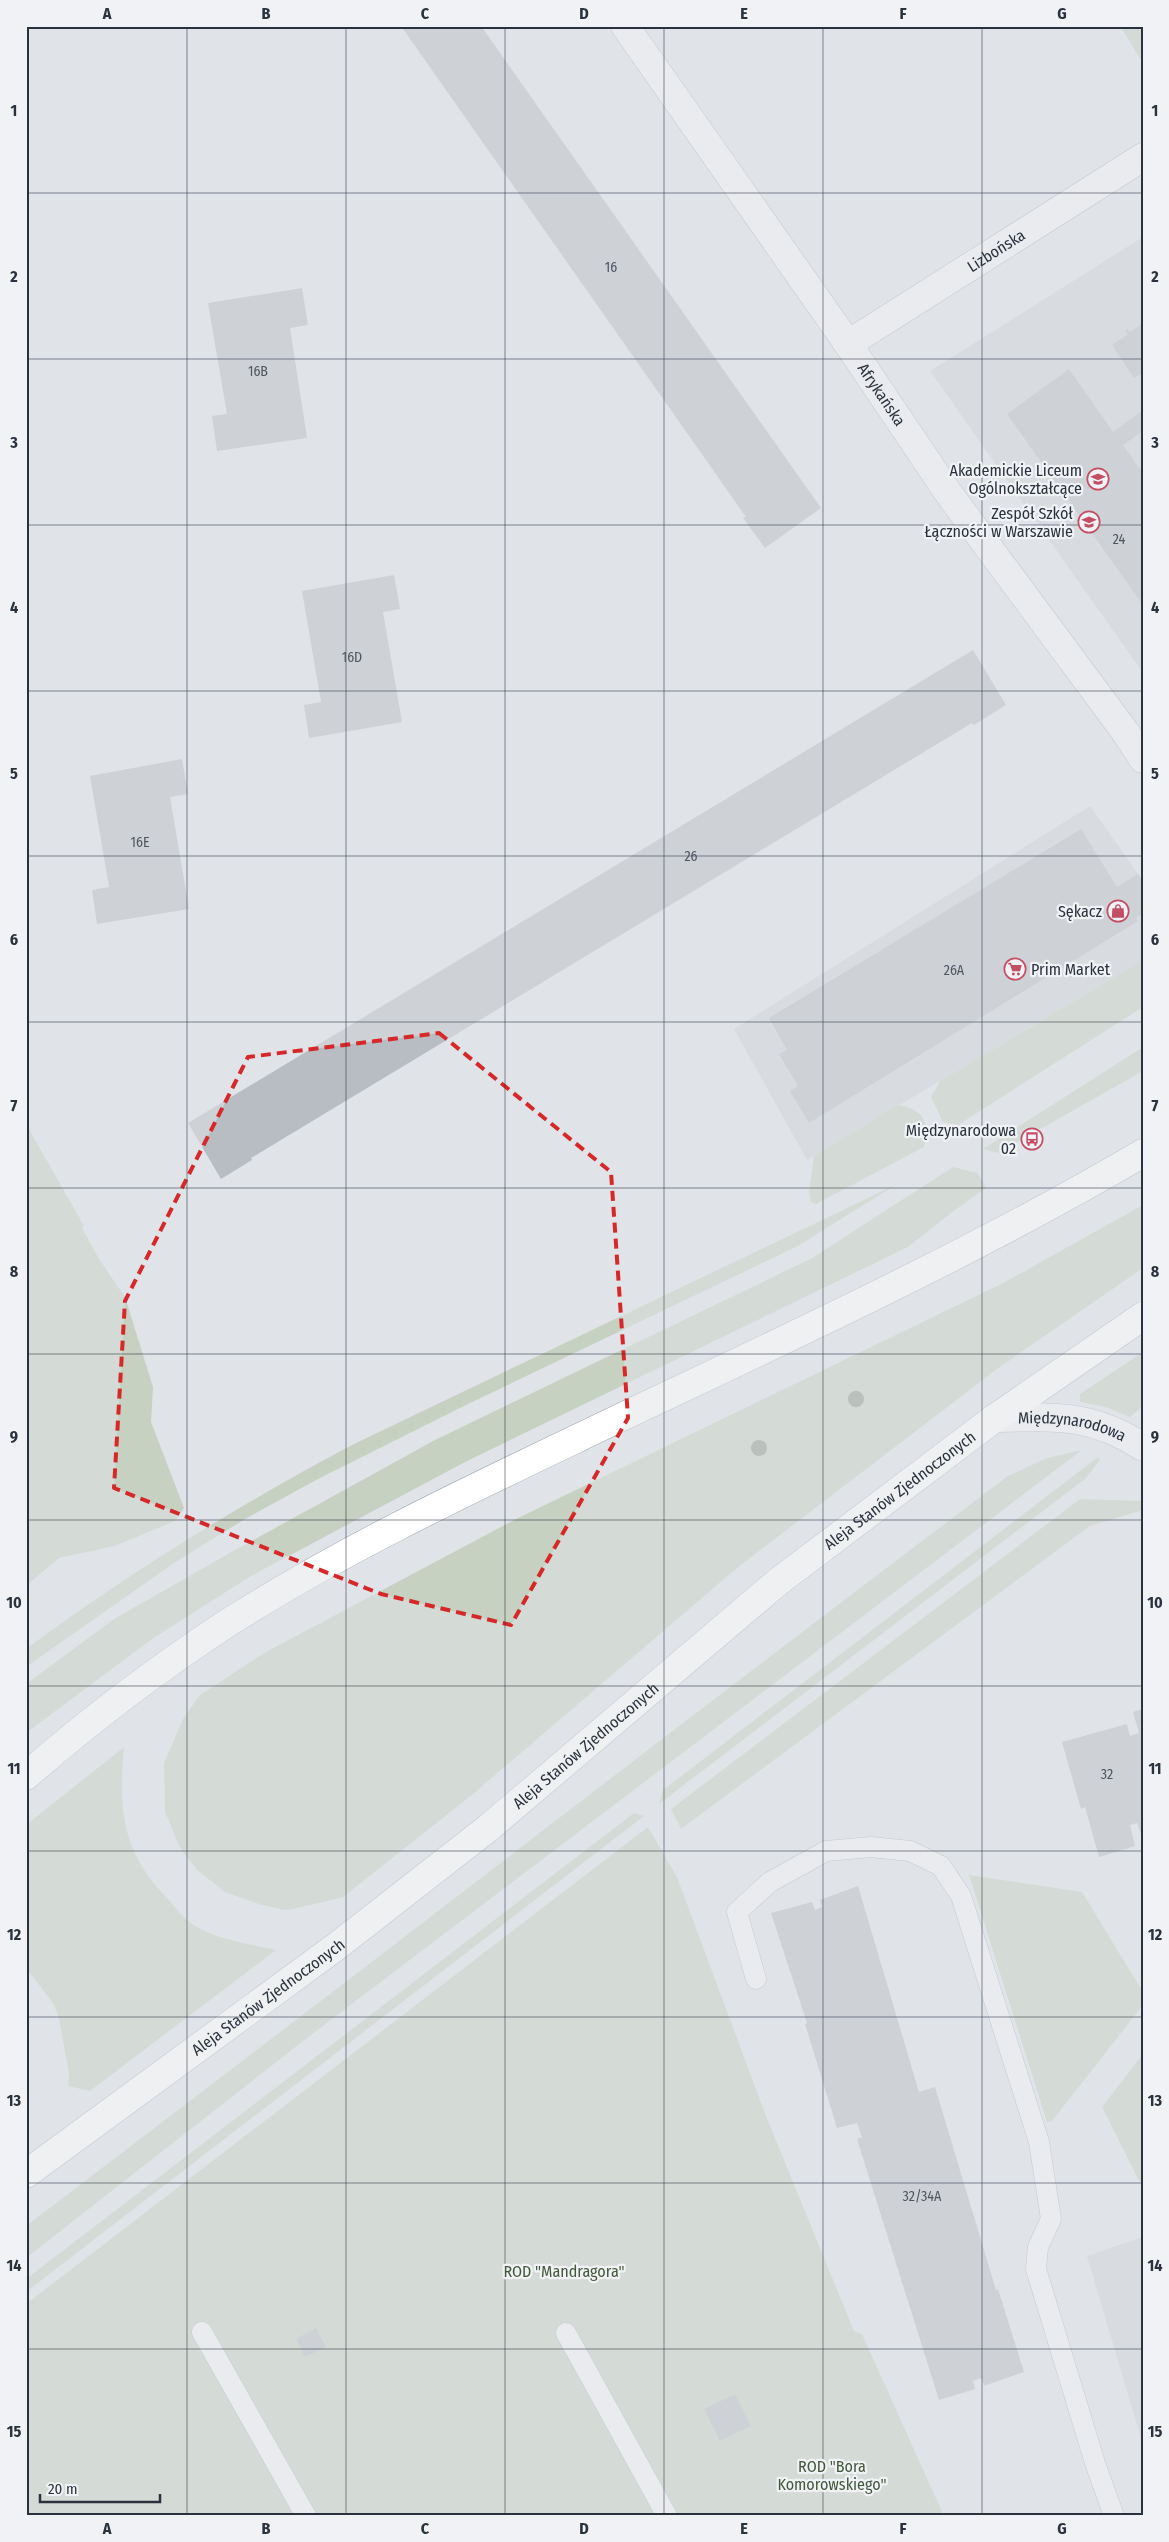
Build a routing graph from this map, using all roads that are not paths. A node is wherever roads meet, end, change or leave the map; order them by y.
1 (625, 26) edge
2 (1143, 157) edge
3 (848, 344) junction
4 (1143, 759) edge
5 (1143, 1153) edge
6 (1143, 1316) edge
7 (995, 1418) junction
8 (1143, 1447) edge
9 (26, 1776) edge
10 (756, 1980) dead end
11 (26, 2174) edge
12 (202, 2332) dead end
13 (566, 2333) dead end
14 (306, 2516) edge
15 (667, 2516) edge
16 (1114, 2516) edge

1 - 3 street, Afrykańska
2 - 3 street, Lizbońska
3 - 4 street, Afrykańska
5 - 9 main road
6 - 7 main road, Aleja Stanów Zjednoczonych
7 - 8 street, Międzynarodowa
7 - 11 main road, Aleja Stanów Zjednoczonych
10 - 16 lane
12 - 14 lane
13 - 15 lane

